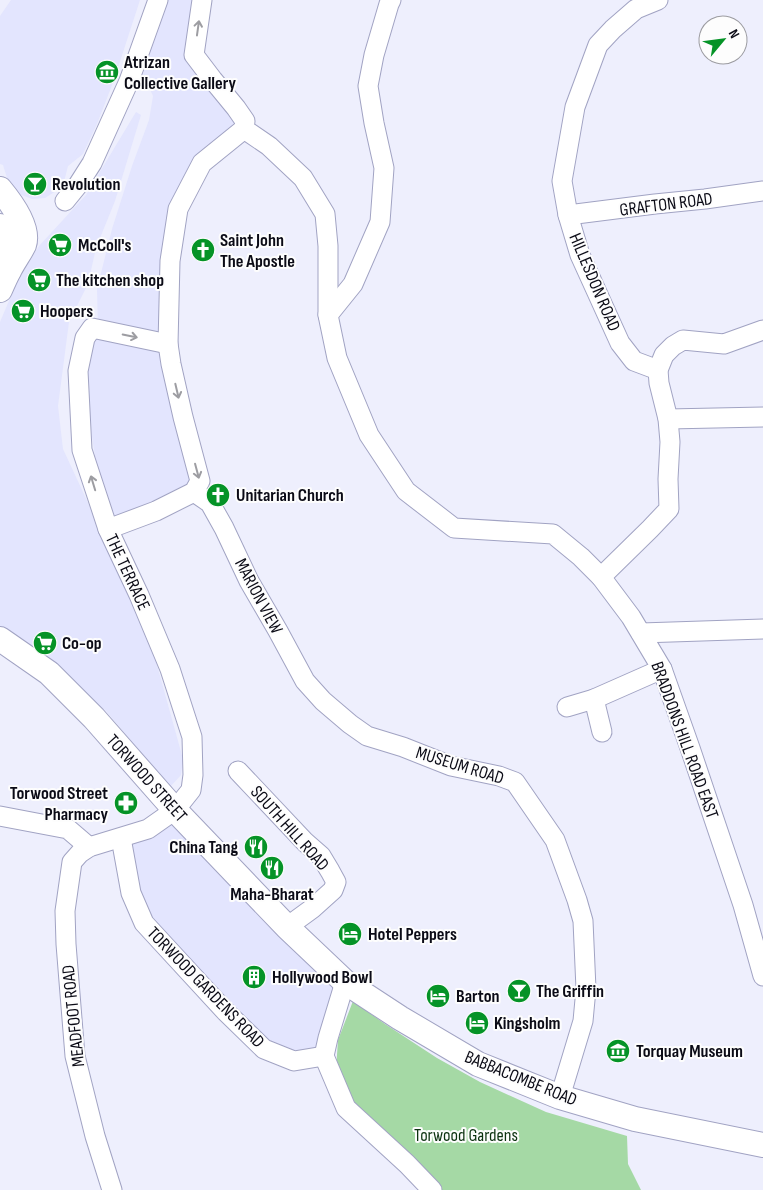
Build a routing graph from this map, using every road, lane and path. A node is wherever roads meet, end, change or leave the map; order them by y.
1 (158, 0) edge
2 (202, 0) edge
3 (391, 0) edge
4 (658, 0) edge
5 (244, 129) junction
6 (0, 189) edge
7 (763, 191) edge
8 (65, 201) dead end
9 (568, 215) junction
10 (0, 227) edge
11 (4, 281) edge
12 (328, 315) junction
13 (763, 330) edge
14 (168, 344) junction
15 (658, 370) junction
16 (763, 417) edge
17 (668, 419) junction
18 (194, 492) junction
19 (108, 529) junction
20 (601, 577) junction
21 (763, 629) edge
22 (641, 633) junction
23 (0, 639) edge
24 (662, 669) junction
25 (594, 699) junction
26 (323, 702) joint
27 (567, 707) dead end
28 (602, 732) dead end
29 (238, 770) dead end
30 (175, 810) junction
31 (0, 817) edge
32 (121, 838) junction
33 (89, 847) junction
34 (287, 927) junction
35 (763, 976) edge
36 (345, 982) junction
37 (324, 1056) junction
38 (560, 1097) junction
39 (763, 1145) edge
40 (112, 1190) edge
41 (432, 1190) edge

1 - 8 street
5 -> 2 street
3 - 12 street
4 - 9 street, HILLESDON ROAD
5 - 12 street, BRADDONS HILL ROAD EAST
5 - 14 street
6 - 11 main road
7 - 9 street, GRAFTON ROAD
9 - 15 street, HILLESDON ROAD
10 - 11 main road
12 - 20 street, BRADDONS HILL ROAD EAST
13 - 15 street
14 -> 18 street
19 -> 14 street, THE TERRACE
15 - 17 street
16 - 17 street
17 - 20 street
18 - 19 street
18 - 26 street, MARION VIEW
19 - 30 street, THE TERRACE
20 - 22 street, BRADDONS HILL ROAD EAST
21 - 22 street
22 - 24 street, BRADDONS HILL ROAD EAST
23 - 30 main road, TORWOOD STREET
24 - 25 street
24 - 35 street, BRADDONS HILL ROAD EAST
25 - 27 street
25 - 28 street
26 - 38 street, MUSEUM ROAD
29 - 34 street, SOUTH HILL ROAD
30 - 32 street, THE TERRACE
30 - 34 main road, TORWOOD STREET
31 - 33 street
32 - 33 street, THE TERRACE
32 - 37 street, TORWOOD GARDENS ROAD
33 - 40 street, MEADFOOT ROAD
34 - 36 main road, BABBACOMBE ROAD
36 - 37 street
36 - 38 main road, BABBACOMBE ROAD
37 - 41 street
38 - 39 main road, BABBACOMBE ROAD

